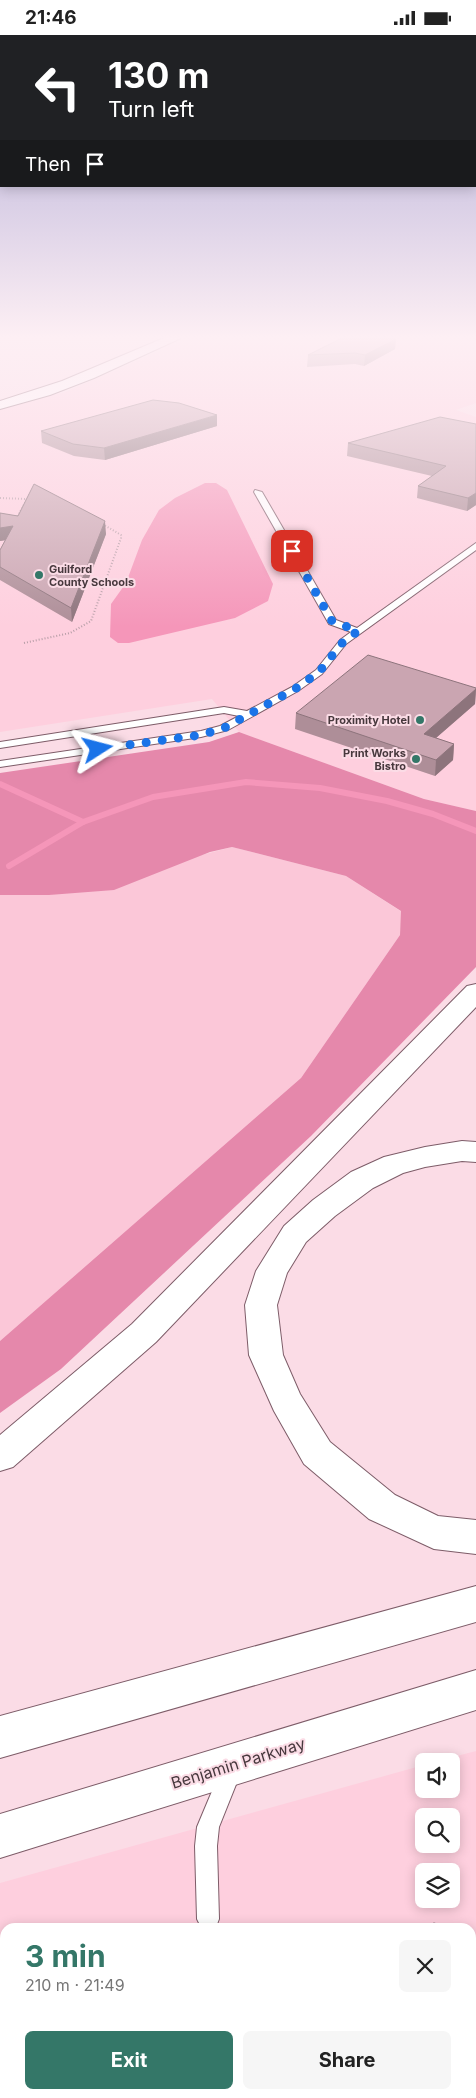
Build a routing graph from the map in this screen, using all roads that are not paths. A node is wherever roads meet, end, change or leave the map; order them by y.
1 (258, 492) dead end
2 (476, 546) edge
3 (358, 631) junction
4 (246, 715) junction
5 (0, 745) edge
6 (0, 764) edge
7 (476, 992) edge
8 (476, 1152) edge
9 (71, 1396) junction
10 (0, 1442) edge
11 (0, 1456) edge
12 (476, 1537) edge
13 (476, 1604) edge
14 (476, 1690) edge
15 (0, 1737) edge
16 (233, 1765) junction
17 (0, 1836) edge
18 (208, 1919) dead end

1 - 3 lane
2 - 3 lane
3 - 4 lane
4 - 5 lane
4 - 6 lane
7 - 9 main road
8 - 12 main road
9 - 10 main road
9 - 11 main road
13 - 15 main road
14 - 16 main road, Benjamin Parkway
16 - 17 main road, Benjamin Parkway
16 - 18 lane

